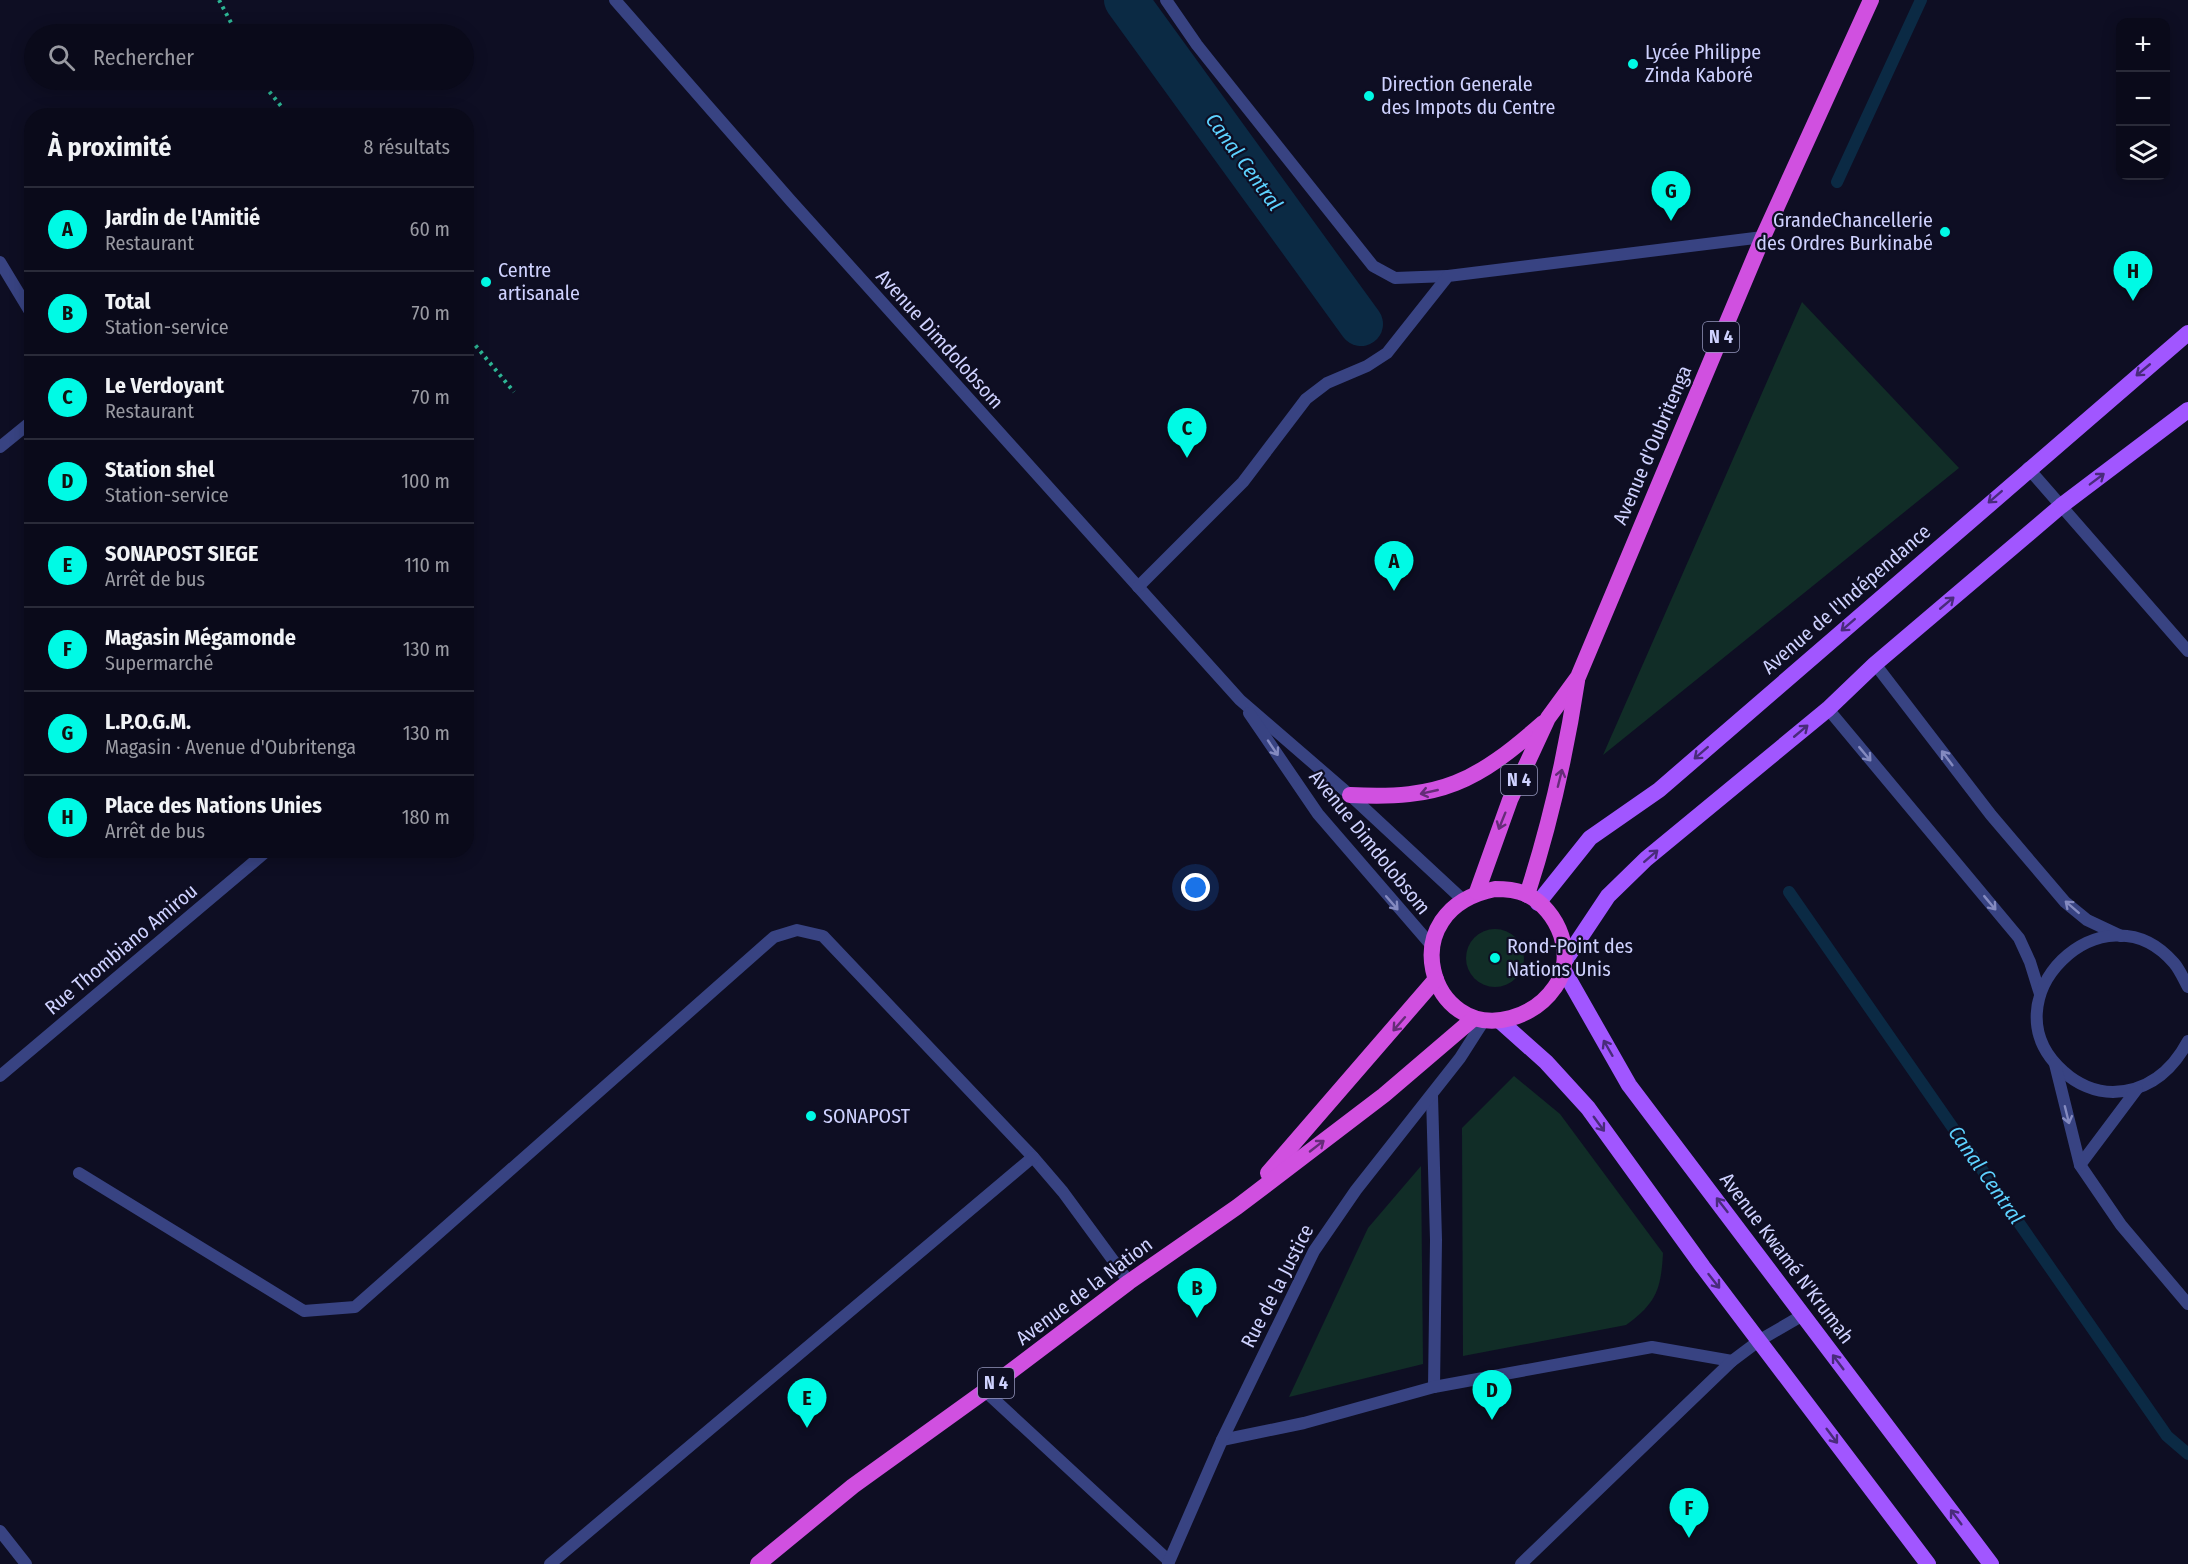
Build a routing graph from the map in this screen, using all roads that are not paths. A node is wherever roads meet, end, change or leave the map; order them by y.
1 (615, 0) edge
2 (1166, 0) edge
3 (1871, 0) edge
4 (1763, 237) junction
5 (0, 262) edge
6 (1448, 276) junction
7 (24, 302) edge
8 (2188, 333) edge
9 (2188, 410) edge
10 (24, 428) edge
11 (0, 447) edge
12 (2028, 468) junction
13 (2061, 506) junction
14 (1138, 587) junction
15 (2188, 651) edge
16 (1875, 664) junction
17 (1578, 677) junction
18 (1240, 700) junction
19 (1828, 709) junction
20 (1548, 718) junction
21 (1350, 795) junction
22 (259, 858) edge
23 (1469, 896) junction
24 (1532, 899) junction
25 (2122, 936) junction
26 (1432, 946) junction
27 (1565, 964) junction
28 (1436, 979) junction
29 (2188, 987) edge
30 (2040, 994) junction
31 (1478, 1021) junction
32 (1500, 1022) junction
33 (2188, 1041) edge
34 (2055, 1064) junction
35 (0, 1077) edge
36 (2137, 1089) junction
37 (1432, 1096) junction
38 (1033, 1157) junction
39 (2080, 1165) junction
40 (79, 1173) dead end
41 (1237, 1207) junction
42 (1129, 1282) junction
43 (2188, 1304) edge
44 (1803, 1315) junction
45 (1760, 1340) junction
46 (1732, 1361) junction
47 (1434, 1387) junction
48 (985, 1391) junction
49 (1222, 1440) junction
50 (0, 1531) edge
51 (1169, 1563) edge
52 (26, 1564) edge
53 (550, 1564) edge
54 (758, 1564) edge
55 (1521, 1564) edge
56 (1928, 1564) edge
57 (1991, 1564) edge

1 - 14 street, Avenue Dimdolobsom
2 - 6 street
3 - 4 highway, Avenue d'Oubritenga / N 4
4 - 6 street
4 - 17 highway, Avenue d'Oubritenga / N 4
5 - 7 street
6 - 14 street
8 -> 12 main road, Avenue de l'Indépendance
13 -> 9 main road
10 - 11 street
12 - 13 street
12 -> 24 main road, Avenue de l'Indépendance
13 - 15 street
16 -> 13 main road
14 - 18 street, Avenue Dimdolobsom
16 - 19 main road
25 -> 16 street
17 - 20 highway, Avenue d'Oubritenga / N 4
24 -> 17 highway, Avenue d'Oubritenga / N 4
18 - 21 street, Avenue Dimdolobsom
18 -> 26 street, Avenue Dimdolobsom
27 -> 19 main road
19 -> 30 street
20 -> 21 highway
20 -> 23 highway, Avenue d'Oubritenga / N 4
21 - 23 street, Avenue Dimdolobsom
22 - 35 street, Rue Thombiano Amirou
23 - 24 highway
23 - 26 highway, N 4
24 - 27 highway
25 - 29 street
25 - 30 street
26 - 28 highway, N 4
27 - 32 highway
44 -> 27 main road, Avenue Kwamé N'Krumah
28 - 31 highway, N 4
28 -> 41 highway, Avenue de la Nation / N 4
30 - 34 street
31 - 32 highway
31 - 37 street, Rue de la Justice
41 -> 31 highway, Avenue de la Nation / N 4
32 -> 45 main road
33 - 36 street
34 - 36 street
34 -> 39 street
36 - 39 street
37 - 47 street
37 - 49 street, Rue de la Justice
38 - 40 street
38 - 42 street
38 - 53 street
39 - 43 street
41 - 42 highway, Avenue de la Nation / N 4
42 - 48 highway, Avenue de la Nation / N 4
44 - 45 street
57 -> 44 main road, Avenue Kwamé N'Krumah
45 - 46 street
45 -> 56 main road
46 - 47 street
46 - 55 street
47 - 49 street
48 - 51 street
48 - 54 highway, Avenue de la Nation / N 4
49 - 51 street, Rue de la Justice
50 - 52 street

